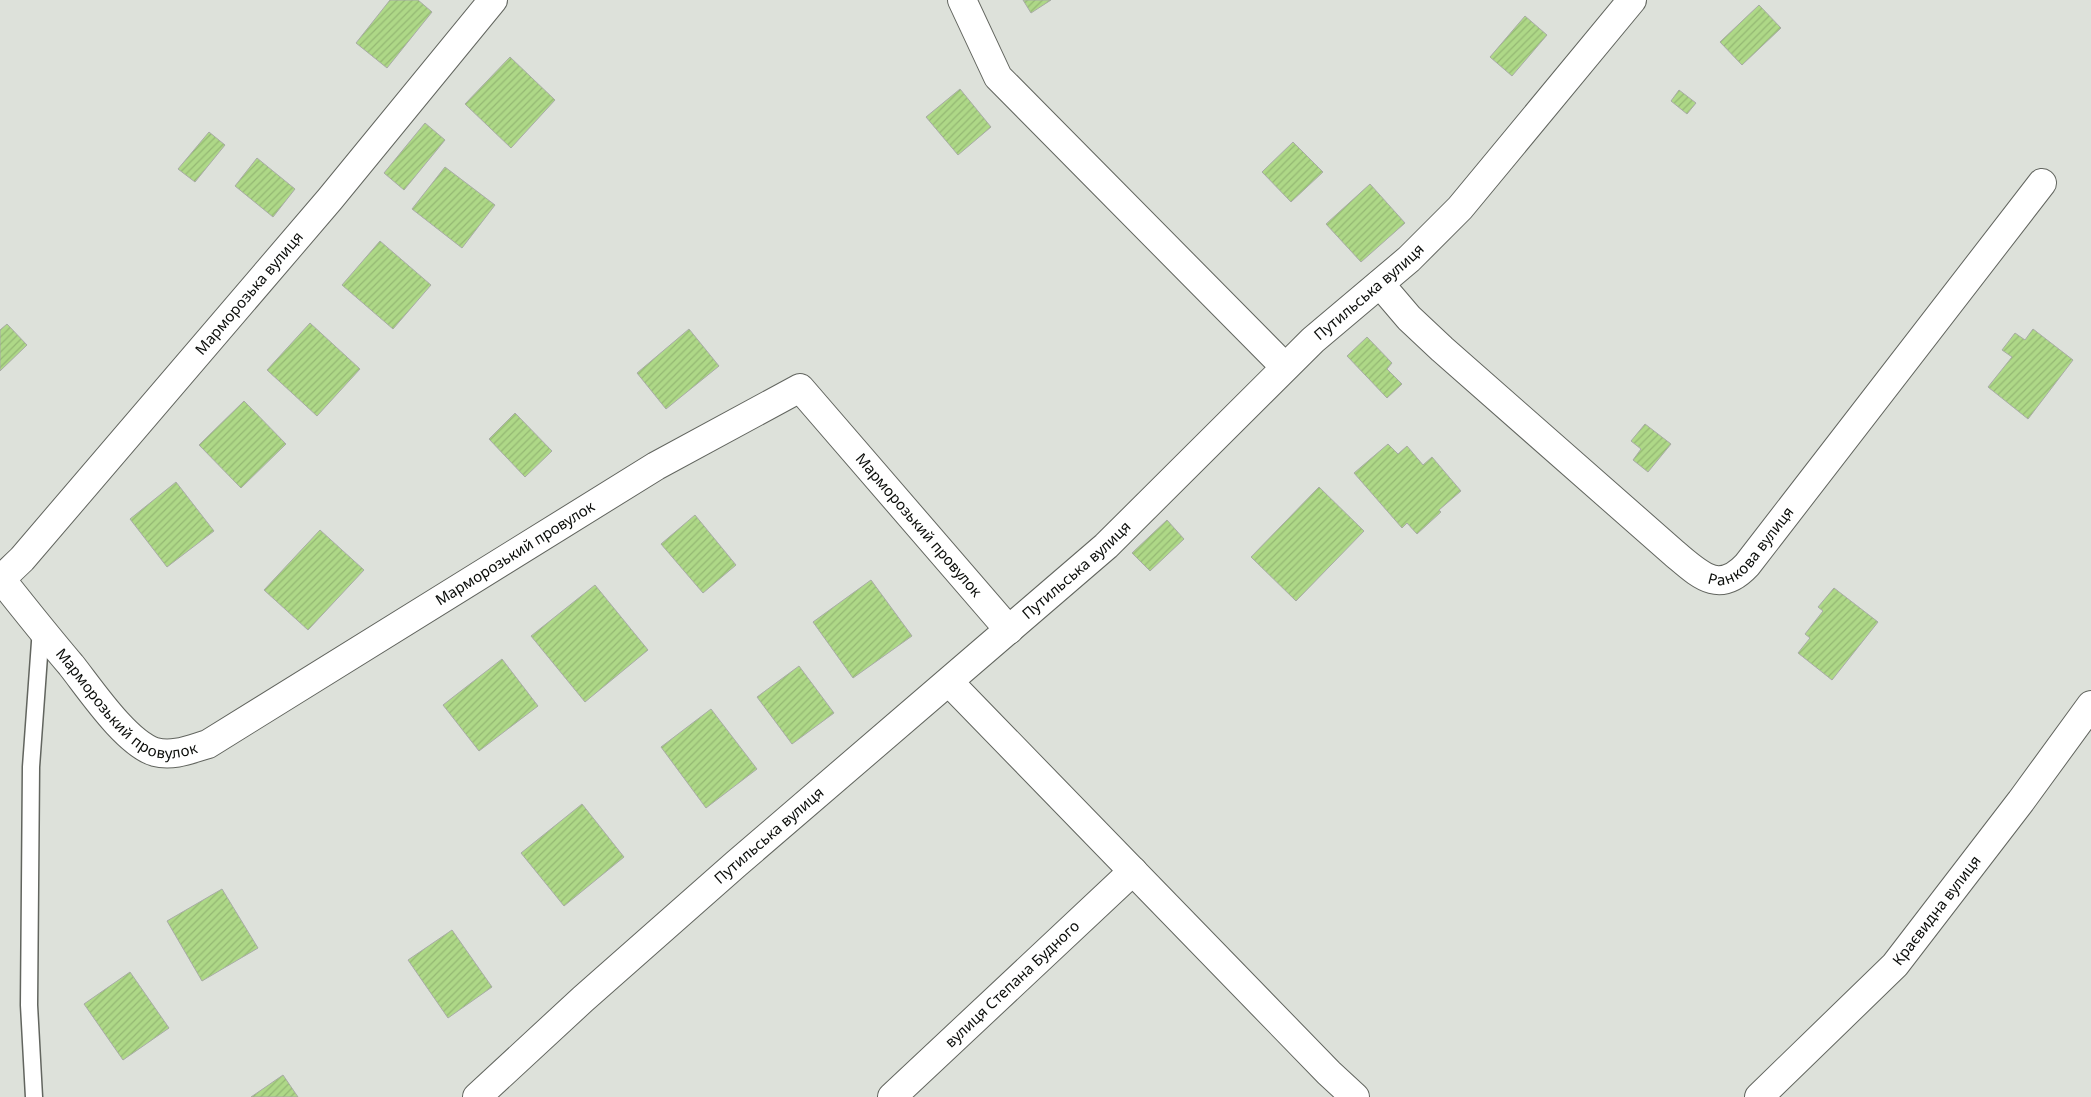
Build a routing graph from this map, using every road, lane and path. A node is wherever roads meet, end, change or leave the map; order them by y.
1 (493, 0) edge
2 (962, 0) edge
3 (1632, 0) edge
4 (2042, 183) dead end
5 (1380, 284) junction
6 (1285, 367) junction
7 (1, 579) edge
8 (41, 628) junction
9 (1009, 630) junction
10 (949, 682) junction
11 (2091, 705) edge
12 (1132, 871) junction
13 (34, 1097) edge
14 (477, 1097) edge
15 (892, 1097) edge
16 (1355, 1097) edge
17 (1759, 1097) edge

1 - 7 street, Марморозька вулиця
2 - 6 street
3 - 5 street, Путильська вулиця
4 - 5 street, Ранкова вулиця
5 - 6 street, Путильська вулиця
6 - 9 street, Путильська вулиця
7 - 8 street, Марморозький провулок
8 - 9 street, Марморозький провулок
8 - 13 lane
9 - 10 street, Путильська вулиця
10 - 12 street
10 - 14 street, Путильська вулиця
11 - 17 street, Краєвидна вулиця
12 - 15 street, вулиця Степана Будного
12 - 16 street

